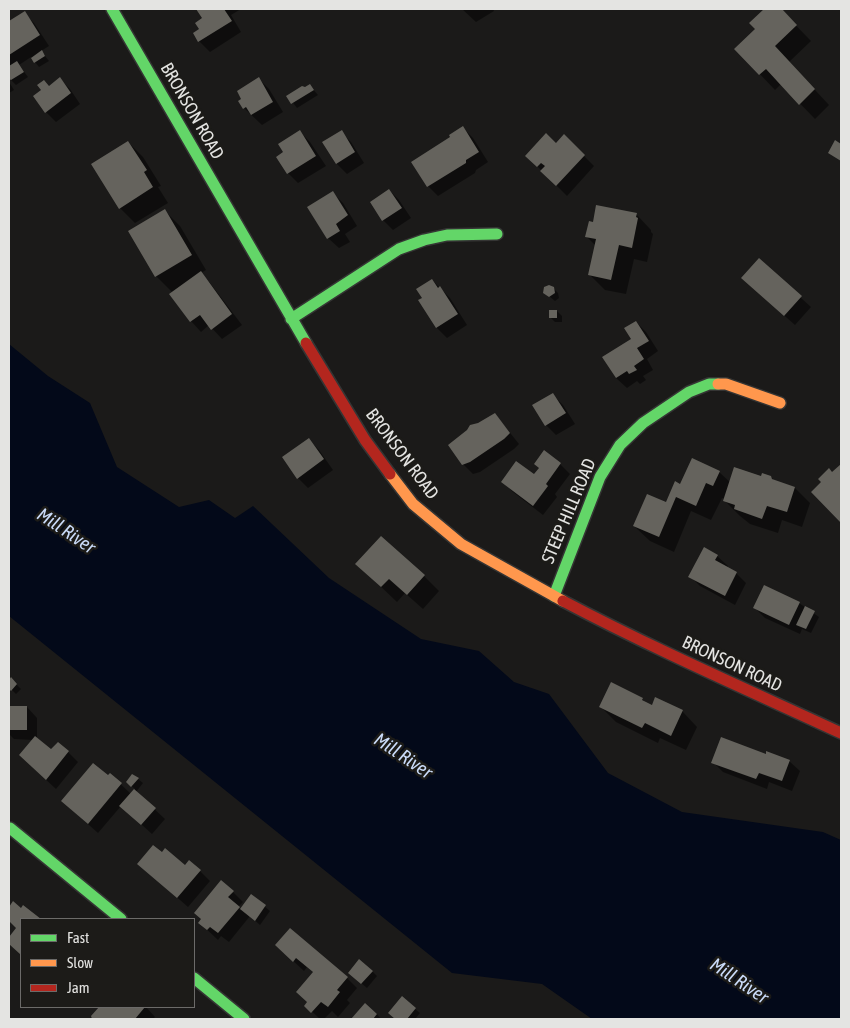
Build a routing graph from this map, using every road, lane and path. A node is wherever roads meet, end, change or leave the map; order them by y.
1 (112, 9) edge
2 (497, 234) dead end
3 (292, 319) junction
4 (780, 403) dead end
5 (554, 596) junction
6 (841, 733) edge
7 (10, 828) edge
8 (121, 918) edge
9 (195, 979) edge
10 (244, 1019) edge

1 - 3 main road, BRONSON ROAD
2 - 3 main road
3 - 5 main road, BRONSON ROAD
4 - 5 main road, STEEP HILL ROAD
5 - 6 main road, BRONSON ROAD
7 - 8 main road
9 - 10 main road

